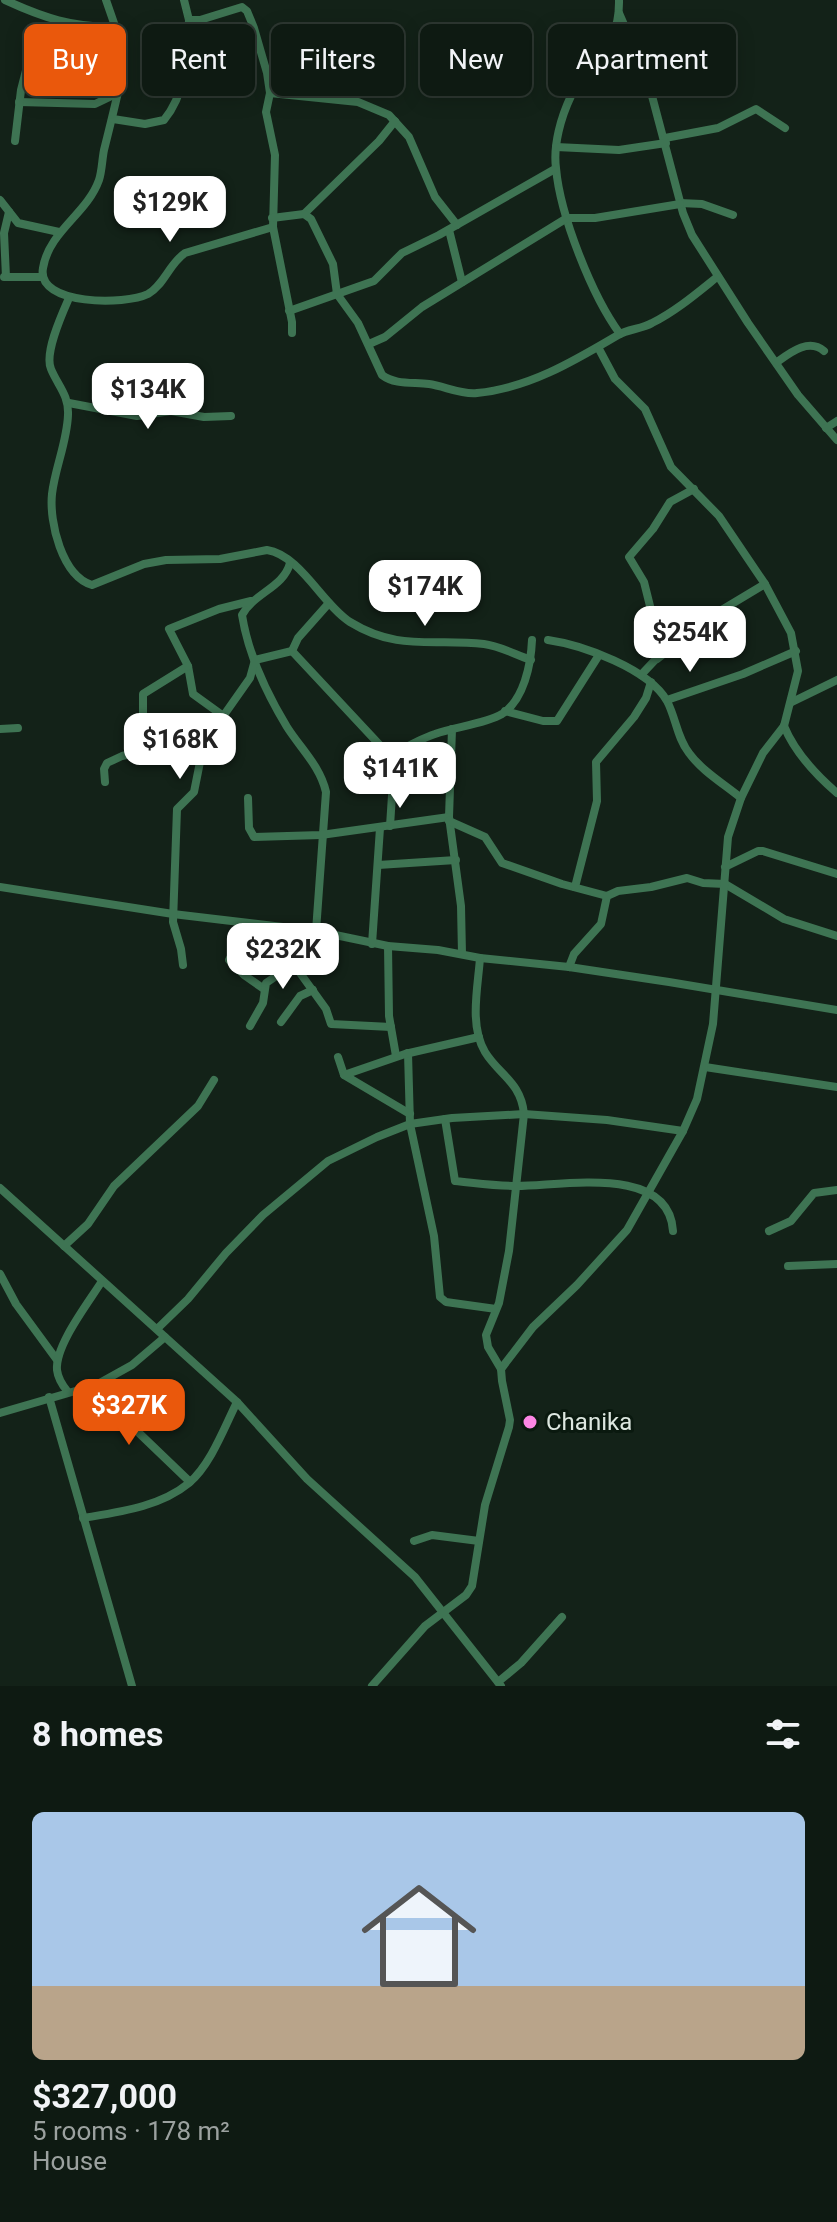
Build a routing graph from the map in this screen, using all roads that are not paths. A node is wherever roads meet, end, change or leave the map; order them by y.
1 (5, 0) edge
2 (106, 0) edge
3 (184, 0) edge
4 (619, 0) edge
5 (619, 13) junction
6 (189, 20) junction
7 (72, 24) edge
8 (114, 24) edge
9 (24, 81) edge
10 (270, 93) junction
11 (112, 96) edge
12 (117, 96) edge
13 (19, 102) junction
14 (113, 119) junction
15 (395, 121) junction
16 (785, 128) dead end
17 (665, 140) junction
18 (15, 141) dead end
19 (556, 147) junction
20 (555, 169) junction
21 (0, 200) edge
22 (680, 204) junction
23 (9, 212) junction
24 (304, 214) junction
25 (733, 215) dead end
26 (567, 218) junction
27 (273, 223) junction
28 (453, 228) junction
29 (59, 232) junction
30 (3, 277) edge
31 (43, 277) junction
32 (717, 277) junction
33 (462, 282) junction
34 (337, 294) junction
35 (69, 298) junction
36 (289, 311) junction
37 (292, 333) dead end
38 (620, 334) junction
39 (369, 344) junction
40 (599, 349) junction
41 (824, 351) dead end
42 (777, 362) junction
43 (69, 403) junction
44 (231, 416) dead end
45 (837, 421) edge
46 (826, 428) junction
47 (837, 440) edge
48 (694, 489) junction
49 (290, 563) junction
50 (765, 584) junction
51 (251, 601) junction
52 (329, 603) junction
53 (532, 640) dead end
54 (548, 640) dead end
55 (292, 651) junction
56 (796, 651) junction
57 (599, 655) junction
58 (656, 659) junction
59 (255, 660) junction
60 (531, 660) junction
61 (188, 666) junction
62 (641, 675) junction
63 (837, 680) edge
64 (651, 682) junction
65 (667, 700) junction
66 (792, 702) junction
67 (505, 711) junction
68 (222, 715) junction
69 (784, 726) junction
70 (18, 728) dead end
71 (0, 729) edge
72 (452, 729) junction
73 (148, 750) junction
74 (390, 756) junction
75 (200, 762) junction
76 (105, 782) dead end
77 (837, 793) edge
78 (248, 798) dead end
79 (741, 798) junction
80 (449, 819) junction
81 (385, 827) junction
82 (321, 835) junction
83 (456, 860) junction
84 (378, 865) junction
85 (725, 867) junction
86 (837, 874) edge
87 (725, 884) junction
88 (0, 887) edge
89 (575, 887) junction
90 (607, 896) junction
91 (173, 914) junction
92 (249, 924) junction
93 (316, 931) junction
94 (328, 934) junction
95 (837, 936) edge
96 (372, 944) junction
97 (388, 946) junction
98 (462, 954) junction
99 (480, 958) junction
100 (297, 962) junction
101 (183, 965) dead end
102 (569, 967) junction
103 (264, 989) junction
104 (313, 990) junction
105 (716, 990) junction
106 (837, 1010) edge
107 (281, 1022) dead end
108 (250, 1026) dead end
109 (391, 1027) junction
110 (479, 1037) junction
111 (408, 1053) junction
112 (396, 1056) junction
113 (338, 1057) dead end
114 (705, 1067) junction
115 (344, 1075) junction
116 (214, 1080) dead end
117 (837, 1087) edge
118 (410, 1114) junction
119 (524, 1114) junction
120 (445, 1119) junction
121 (410, 1124) junction
122 (683, 1131) junction
123 (516, 1186) junction
124 (0, 1188) edge
125 (837, 1190) edge
126 (649, 1191) junction
127 (673, 1231) dead end
128 (769, 1231) dead end
129 (64, 1246) junction
130 (837, 1264) edge
131 (788, 1266) dead end
132 (0, 1274) edge
133 (102, 1281) junction
134 (496, 1309) junction
135 (157, 1329) junction
136 (165, 1337) junction
137 (57, 1360) junction
138 (501, 1369) junction
139 (96, 1385) junction
140 (68, 1392) junction
141 (49, 1397) junction
142 (237, 1402) junction
143 (0, 1413) edge
144 (190, 1482) junction
145 (83, 1518) junction
146 (414, 1541) dead end
147 (479, 1541) junction
148 (443, 1612) junction
149 (562, 1617) dead end
150 (500, 1684) edge
151 (132, 1686) edge
152 (372, 1686) edge

1 - 7 street
2 - 8 street
3 - 6 street
4 - 5 street
5 - 17 street
5 - 19 street
6 - 10 street
6 - 14 street
9 - 13 street
10 - 15 street
10 - 27 street
11 - 13 street
12 - 14 street
13 - 18 street
14 - 29 street
15 - 24 street
15 - 28 street
16 - 17 street
17 - 19 street
17 - 22 street
19 - 20 street
20 - 26 street
20 - 28 street
21 - 23 street
22 - 25 street
22 - 26 street
22 - 32 street
23 - 29 street
23 - 30 street
24 - 27 street
24 - 34 street
26 - 33 street
26 - 38 street
27 - 35 street
27 - 36 street
28 - 33 street
28 - 34 street
29 - 31 street
30 - 31 street
31 - 35 street
32 - 38 street
32 - 42 street
33 - 39 street
34 - 36 street
34 - 39 street
35 - 43 street
36 - 37 street
38 - 40 street
39 - 40 street
40 - 48 street
41 - 42 street
42 - 46 street
43 - 44 street
43 - 49 street
45 - 46 street
46 - 47 street
48 - 50 street
48 - 58 street
49 - 51 street
49 - 52 street
50 - 56 street
50 - 58 street
51 - 59 street
51 - 61 street
52 - 55 street
52 - 60 street
53 - 60 street
54 - 57 street
55 - 59 street
55 - 74 street
56 - 65 street
56 - 66 street
57 - 62 street
57 - 67 street
58 - 62 street
59 - 68 street
59 - 82 street
60 - 67 street
61 - 68 street
61 - 73 street
62 - 64 street
63 - 66 street
64 - 65 street
64 - 89 street
65 - 79 street
66 - 69 street
67 - 72 street
68 - 75 street
69 - 77 street
69 - 79 street
70 - 71 street
72 - 74 street
72 - 80 street
73 - 75 street
73 - 76 street
74 - 81 street
75 - 91 street
78 - 82 street
79 - 85 street
80 - 81 street
80 - 83 street
80 - 89 street
81 - 82 street
81 - 84 street
82 - 93 street
83 - 84 street
83 - 98 street
84 - 96 street
85 - 86 street
85 - 87 street
87 - 90 street
87 - 95 street
87 - 105 street
88 - 91 street
89 - 90 street
90 - 102 street
91 - 92 street
91 - 101 street
92 - 93 street
92 - 103 street
93 - 94 street
94 - 96 street
94 - 100 street
96 - 97 street
97 - 98 street
97 - 109 street
98 - 99 street
99 - 102 street
99 - 110 street
100 - 103 street
100 - 104 street
102 - 105 street
103 - 108 street
104 - 107 street
104 - 109 street
105 - 106 street
105 - 114 street
109 - 112 street
110 - 111 street
110 - 119 street
111 - 112 street
111 - 118 street
112 - 115 street
113 - 115 street
114 - 117 street
114 - 122 street
115 - 118 street
116 - 129 street
118 - 121 street
119 - 120 street
119 - 122 street
119 - 123 street
120 - 121 street
120 - 123 street
121 - 134 street
121 - 135 street
122 - 126 street
123 - 126 street
123 - 134 street
124 - 129 street
125 - 128 street
126 - 127 street
126 - 138 street
129 - 133 street
130 - 131 street
132 - 137 street
133 - 135 street
133 - 137 street
134 - 138 street
135 - 136 street
136 - 139 street
136 - 142 street
137 - 140 street
138 - 147 street
139 - 140 street
139 - 144 street
140 - 141 street
141 - 143 street
141 - 145 street
142 - 144 street
142 - 148 street
144 - 145 street
145 - 151 street
146 - 147 street
147 - 148 street
148 - 150 street
148 - 152 street
149 - 150 street

